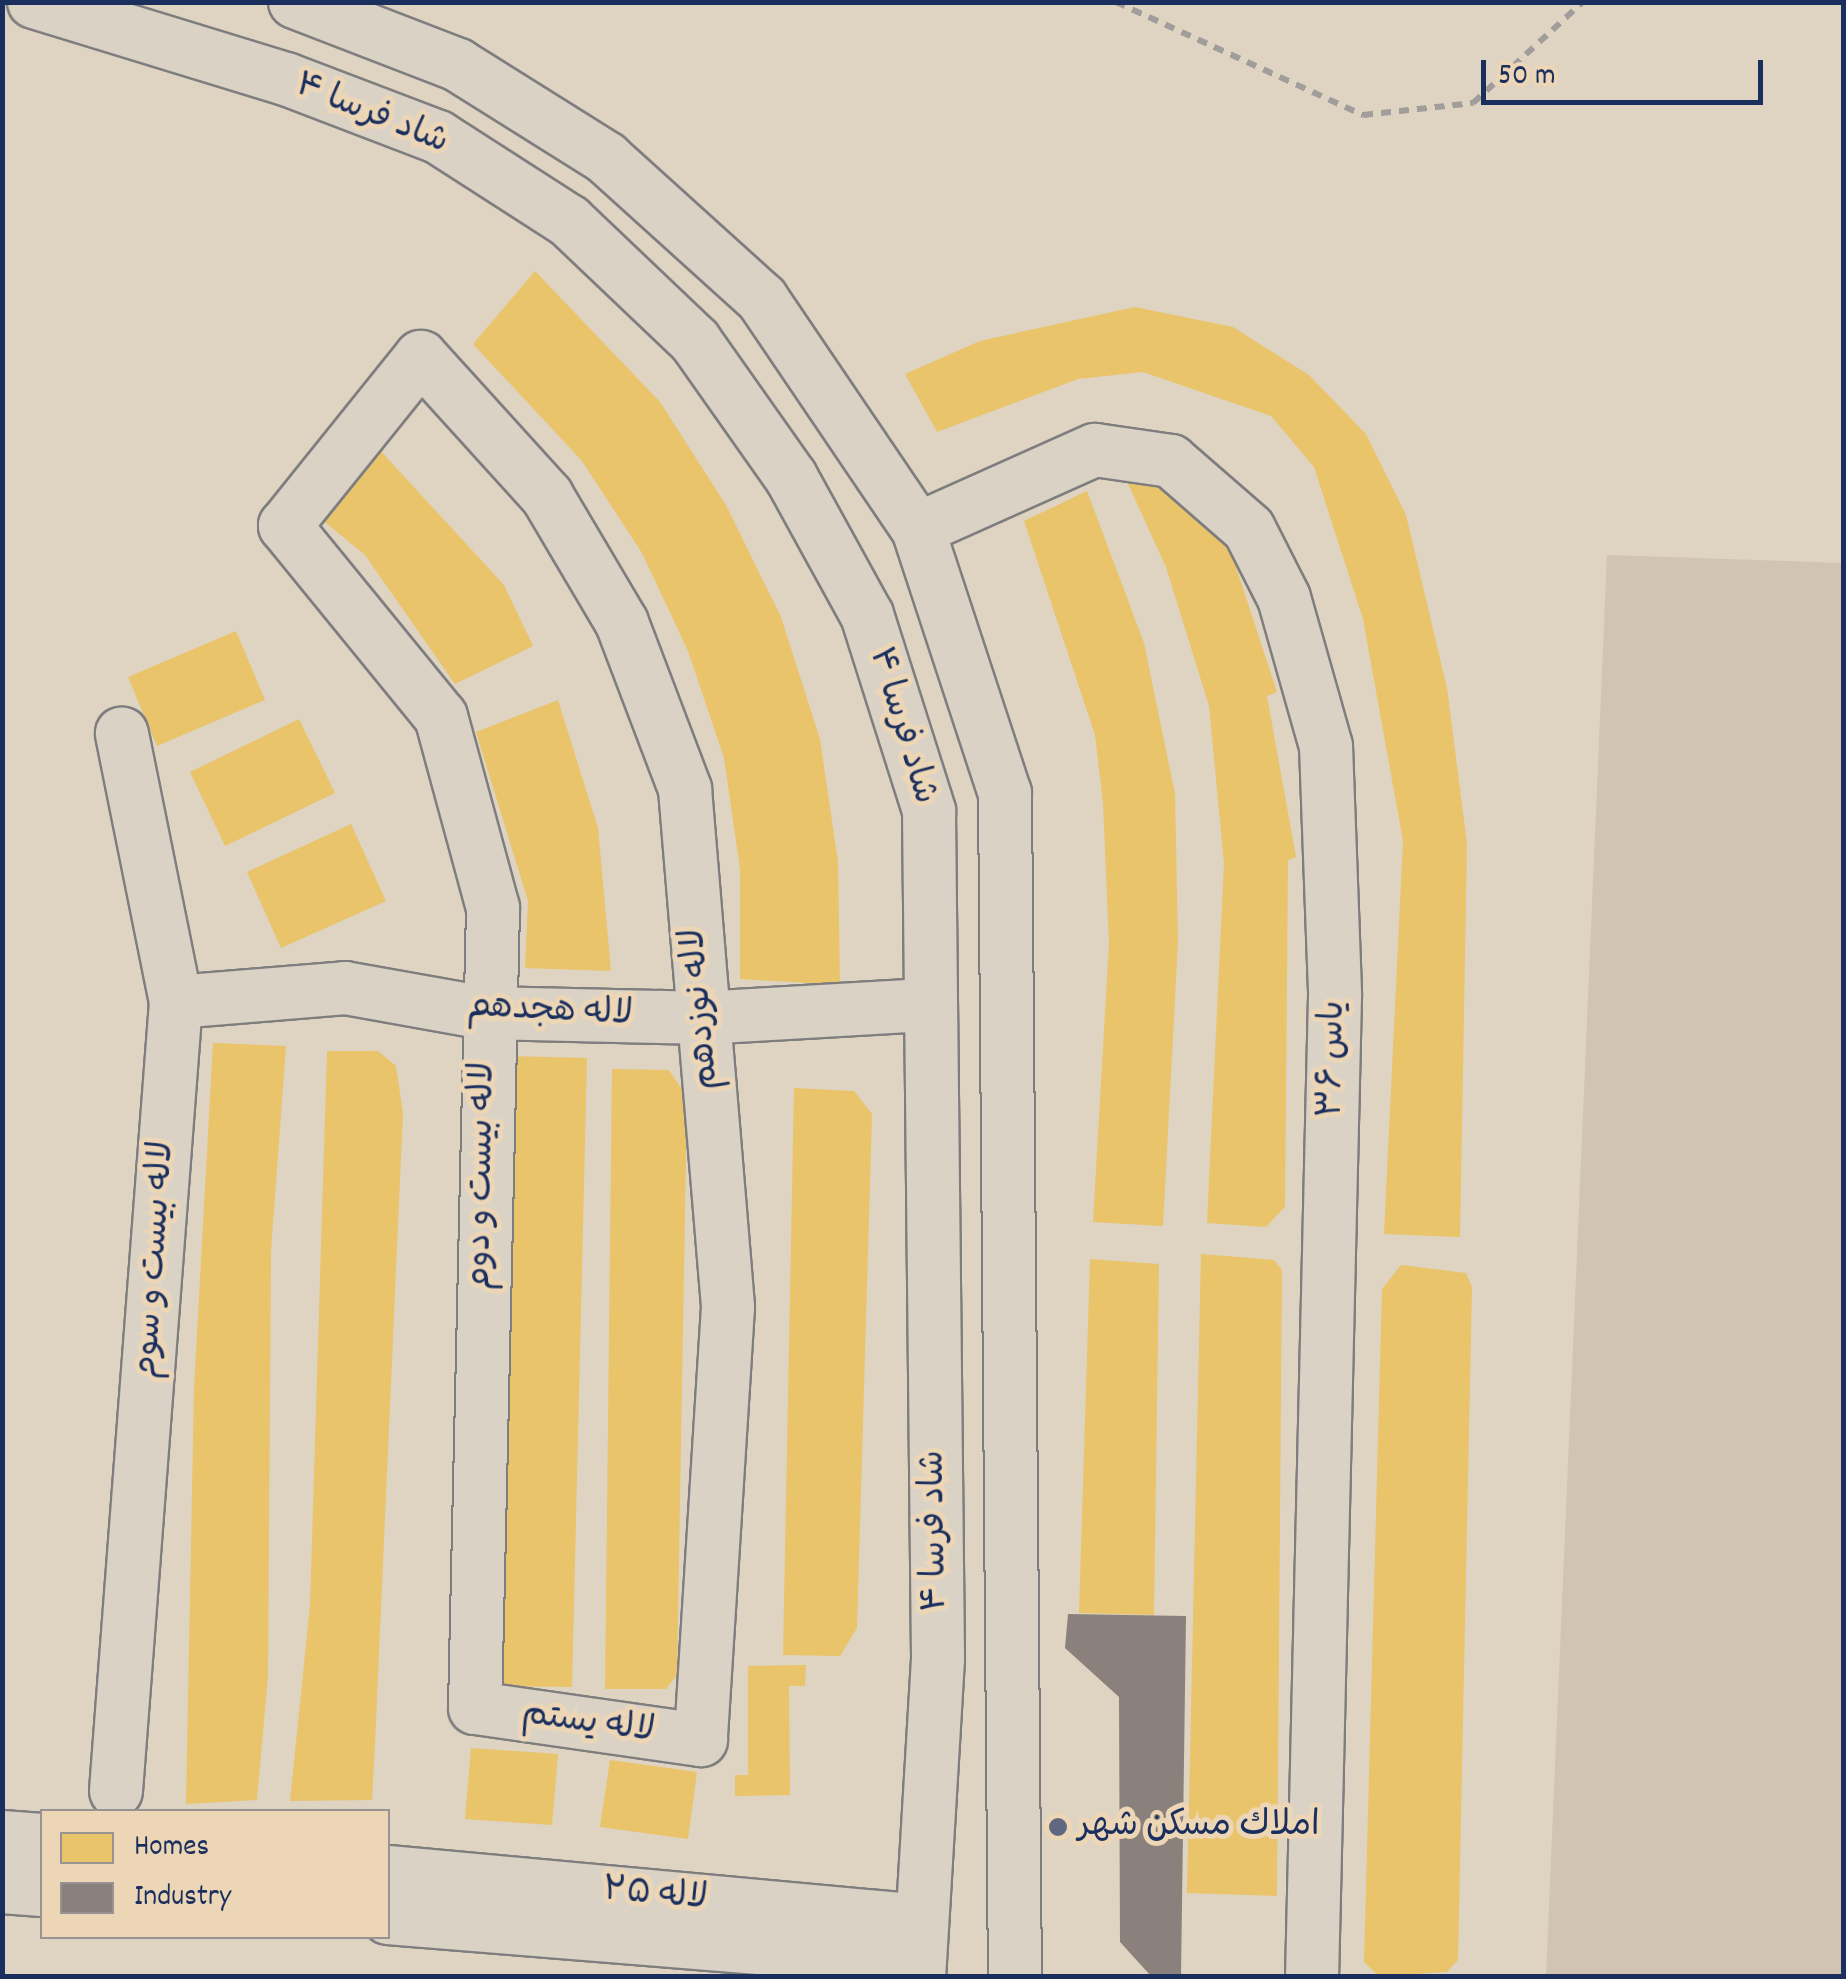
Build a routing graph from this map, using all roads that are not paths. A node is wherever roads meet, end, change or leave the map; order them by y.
1 (34, 2) edge
2 (295, 2) edge
3 (285, 526) joint
4 (918, 530) junction
5 (122, 734) dead end
6 (176, 1002) junction
7 (926, 1005) junction
8 (486, 1013) junction
9 (702, 1018) junction
10 (938, 1659) junction
11 (1009, 1661) junction
12 (475, 1708) joint
13 (702, 1740) joint
14 (116, 1791) dead end
15 (2, 1838) edge
16 (40, 1840) edge
17 (390, 1872) edge
18 (2, 1887) edge
19 (40, 1890) edge
20 (390, 1918) edge
21 (920, 1953) edge
22 (1014, 1976) edge
23 (1312, 1976) edge

1 - 7 street, شاد فرسا ۴
2 - 4 street, شاد فرسا ۴
3 - 8 street, لاله بیست و دوم
3 - 9 street, لاله نوزدهم
4 - 11 street, شاد فرسا ۴
4 - 23 street, یاس ۳۶
5 - 6 street, لاله بیست و سوم
6 - 8 street, لاله هجدهم
6 - 14 street, لاله بیست و سوم
7 - 9 street, لاله هجدهم
7 - 10 street, شاد فرسا ۴
8 - 9 street, لاله هجدهم
8 - 12 street, لاله بیست و دوم
9 - 13 street, لاله نوزدهم
10 - 11 street
10 - 21 street, شاد فرسا ۴
11 - 22 street, شاد فرسا ۴
12 - 13 street, لاله یستم
15 - 16 street
17 - 21 street, لاله ۲۵
18 - 19 street
20 - 21 street, لاله ۲۵

